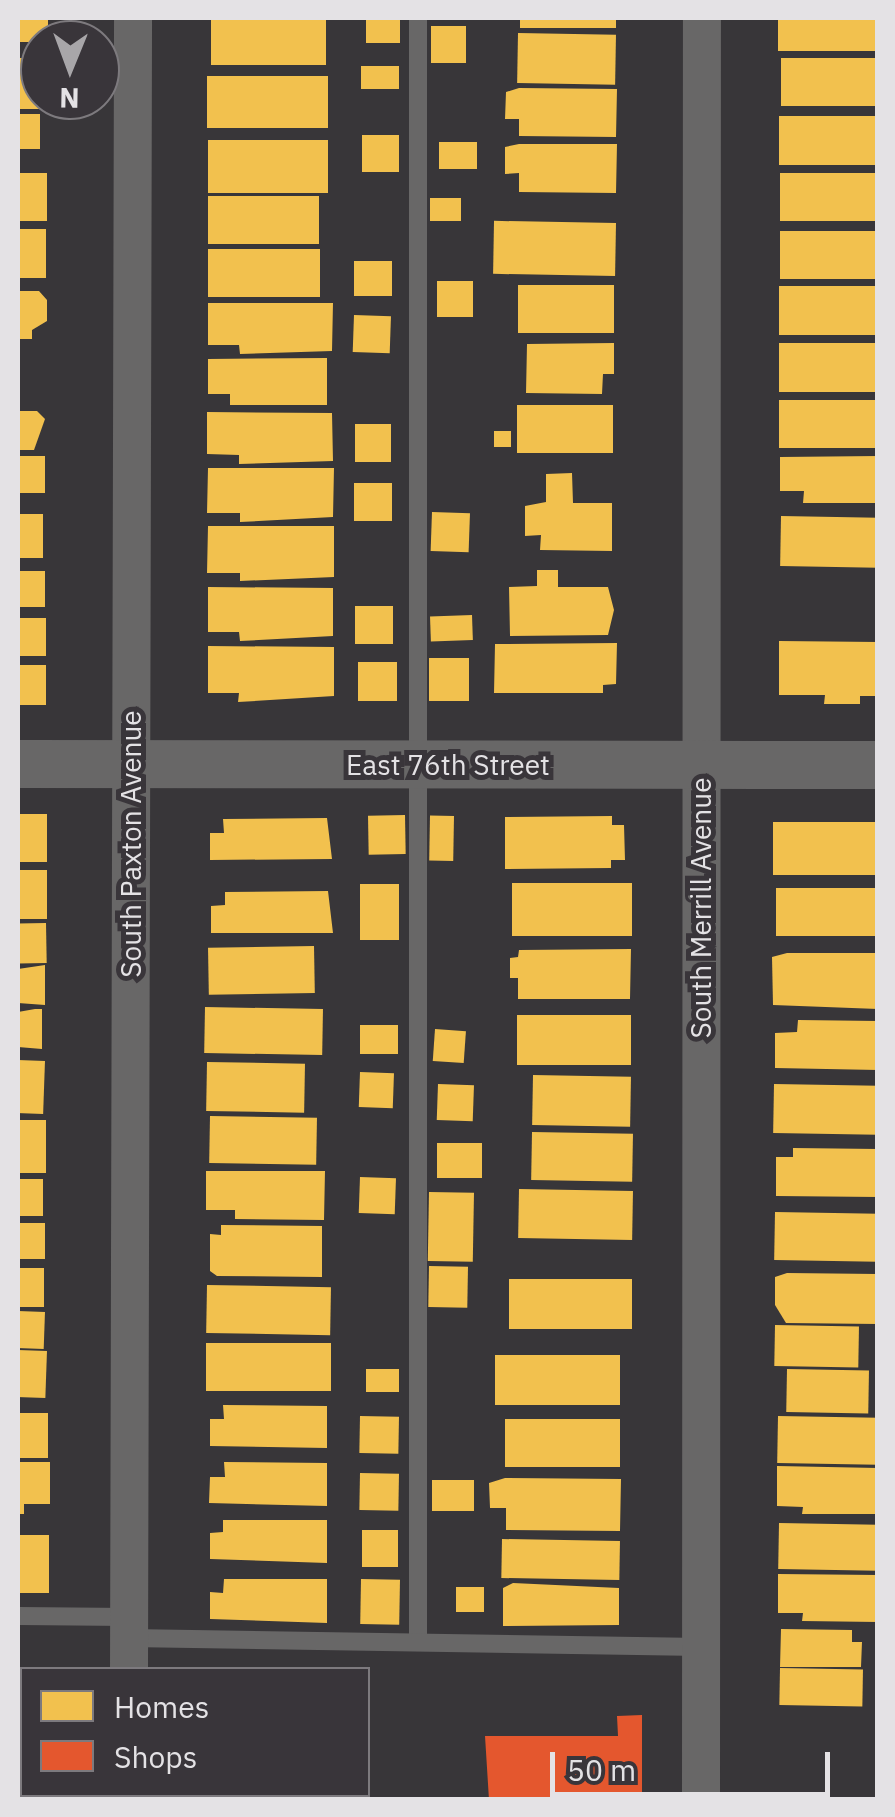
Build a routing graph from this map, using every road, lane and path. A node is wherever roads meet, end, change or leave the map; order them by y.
1 (133, 18) edge
2 (418, 18) edge
3 (702, 18) edge
4 (18, 764) edge
5 (131, 764) junction
6 (418, 764) junction
7 (701, 764) junction
8 (878, 765) edge
9 (18, 1616) edge
10 (129, 1642) edge
11 (418, 1642) junction
12 (700, 1647) junction
13 (700, 1800) edge

1 - 5 street, South Paxton Avenue
2 - 6 lane
3 - 7 street, South Merrill Avenue
4 - 5 street, East 76th Street
5 - 6 street, East 76th Street
5 - 10 street, South Paxton Avenue
6 - 7 street, East 76th Street
6 - 11 lane
7 - 8 street, East 76th Street
7 - 12 street, South Merrill Avenue
9 - 10 lane
10 - 11 lane
11 - 12 lane
12 - 13 street, South Merrill Avenue

